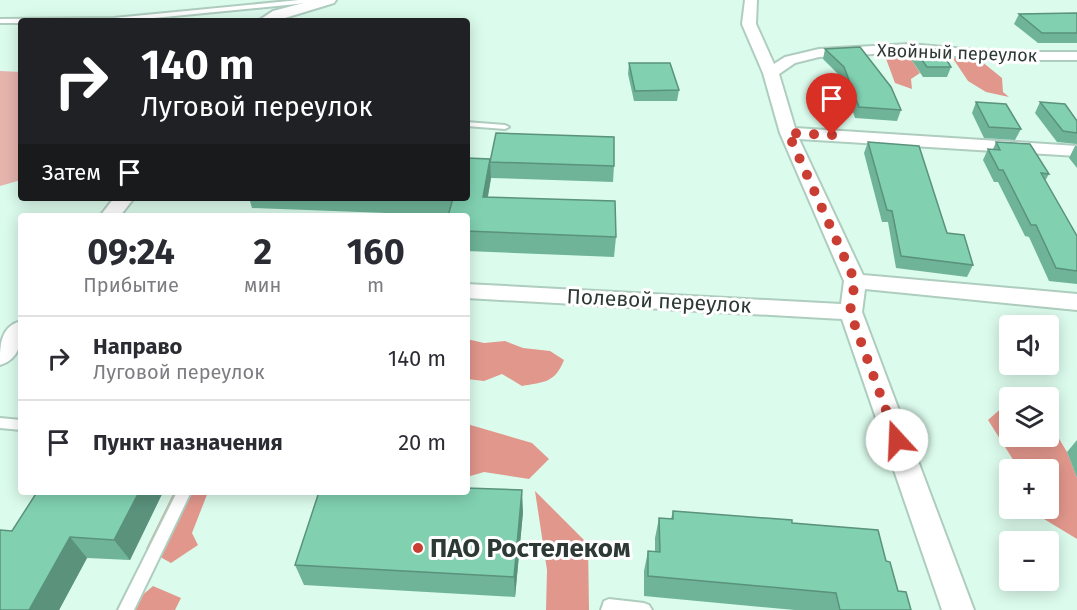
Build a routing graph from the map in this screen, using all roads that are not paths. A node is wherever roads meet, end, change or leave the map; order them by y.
1 (317, 0) edge
2 (330, 0) edge
3 (751, 0) edge
4 (134, 18) edge
5 (271, 18) edge
6 (0, 21) edge
7 (18, 21) edge
8 (1077, 56) edge
9 (771, 73) junction
10 (470, 124) edge
11 (505, 127) dead end
12 (788, 133) junction
13 (1077, 151) edge
14 (122, 201) edge
15 (112, 213) edge
16 (855, 281) junction
17 (470, 291) edge
18 (1077, 302) edge
19 (850, 312) junction
20 (18, 333) edge
21 (0, 356) edge
22 (0, 423) edge
23 (18, 425) edge
24 (183, 495) edge
25 (126, 610) edge
26 (609, 610) edge
27 (644, 610) edge
28 (958, 610) edge

1 - 4 lane
2 - 5 street
3 - 9 street
6 - 7 lane
8 - 9 street, Хвойный переулок
9 - 12 street
10 - 11 lane
12 - 13 street
12 - 16 street
14 - 15 street
16 - 18 street
16 - 19 street
17 - 19 street, Полевой переулок
19 - 28 street
20 - 21 street
22 - 23 lane
24 - 25 lane
26 - 27 lane

